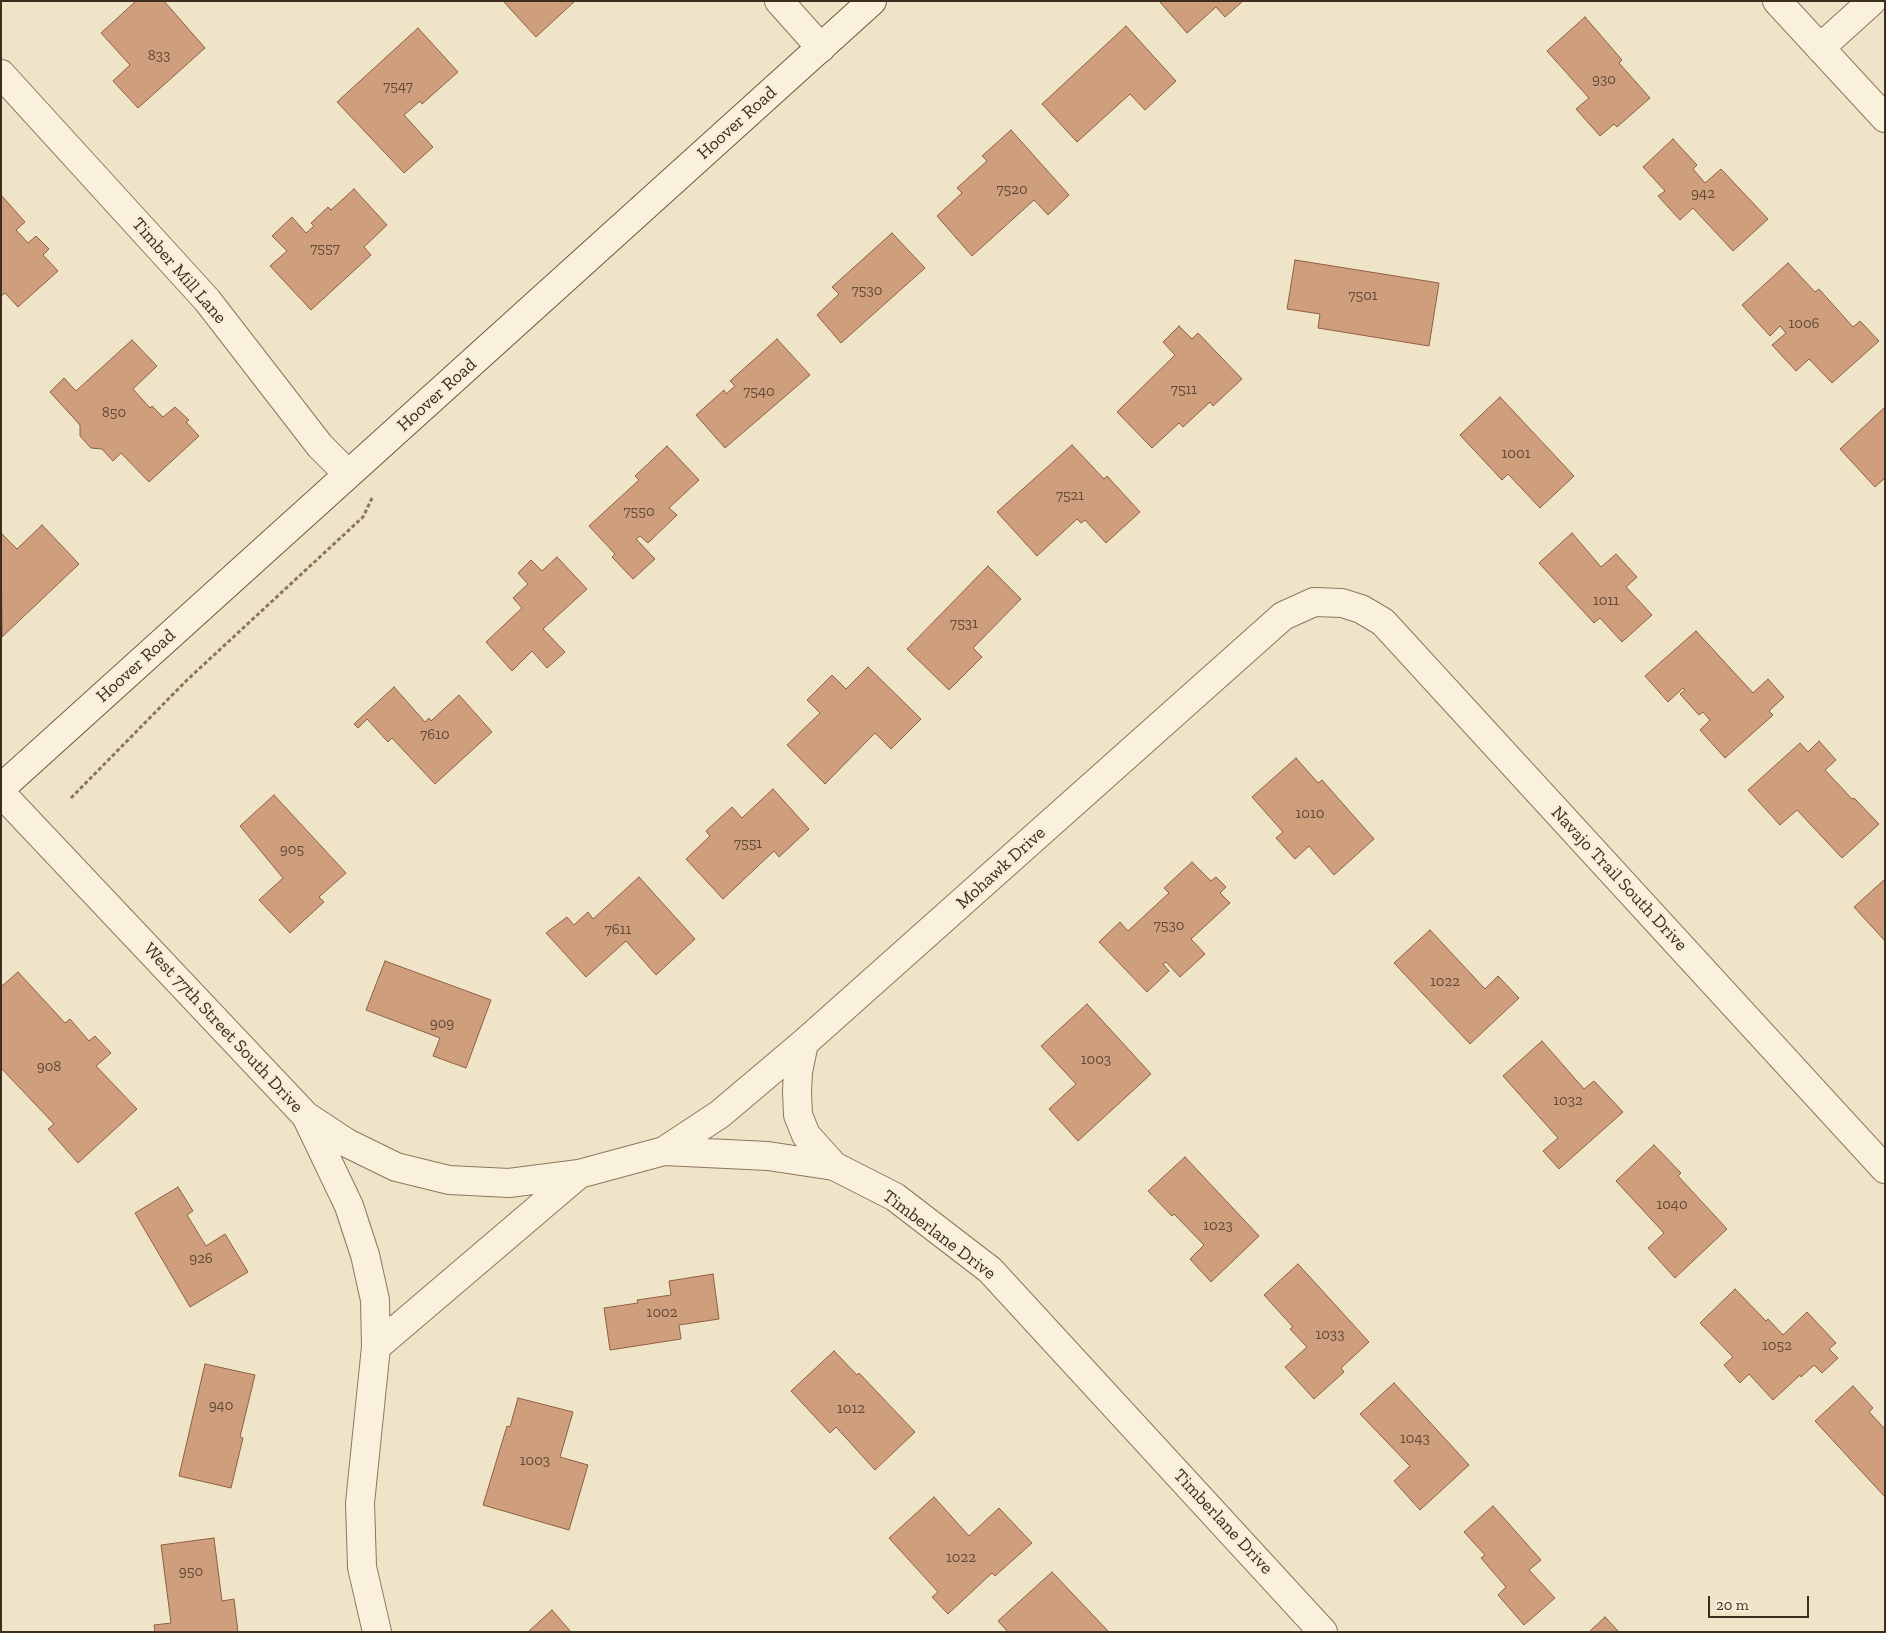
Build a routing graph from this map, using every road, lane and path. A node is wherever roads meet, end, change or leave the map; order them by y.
1 (779, 1) edge
2 (872, 1) edge
3 (1777, 1) edge
4 (1872, 1) edge
5 (821, 48) junction
6 (1820, 48) junction
7 (1, 74) edge
8 (1885, 118) edge
9 (348, 474) junction
10 (374, 494) dead end
11 (1342, 603) joint
12 (1, 788) edge
13 (1, 793) edge
14 (71, 798) dead end
15 (804, 1043) junction
16 (306, 1116) junction
17 (664, 1151) junction
18 (834, 1166) junction
19 (1885, 1169) edge
20 (580, 1174) junction
21 (376, 1348) junction
22 (377, 1632) edge
23 (1323, 1632) edge

1 - 5 street
2 - 5 street, Hoover Road
3 - 6 street
4 - 6 street
5 - 9 street, Hoover Road
6 - 8 street
7 - 9 street, Timber Mill Lane
9 - 12 street, Hoover Road
10 - 14 path
11 - 15 street, Mohawk Drive
11 - 19 street, Navajo Trail South Drive
13 - 16 street, West 77th Street South Drive
15 - 17 street, Mohawk Drive
15 - 18 street
16 - 20 street, Timberlane Drive
16 - 21 street, West 77th Street South Drive
17 - 18 street, Timberlane Drive
17 - 20 street, Timberlane Drive
18 - 23 street, Timberlane Drive
20 - 21 street
21 - 22 street, West 77th Street South Drive

